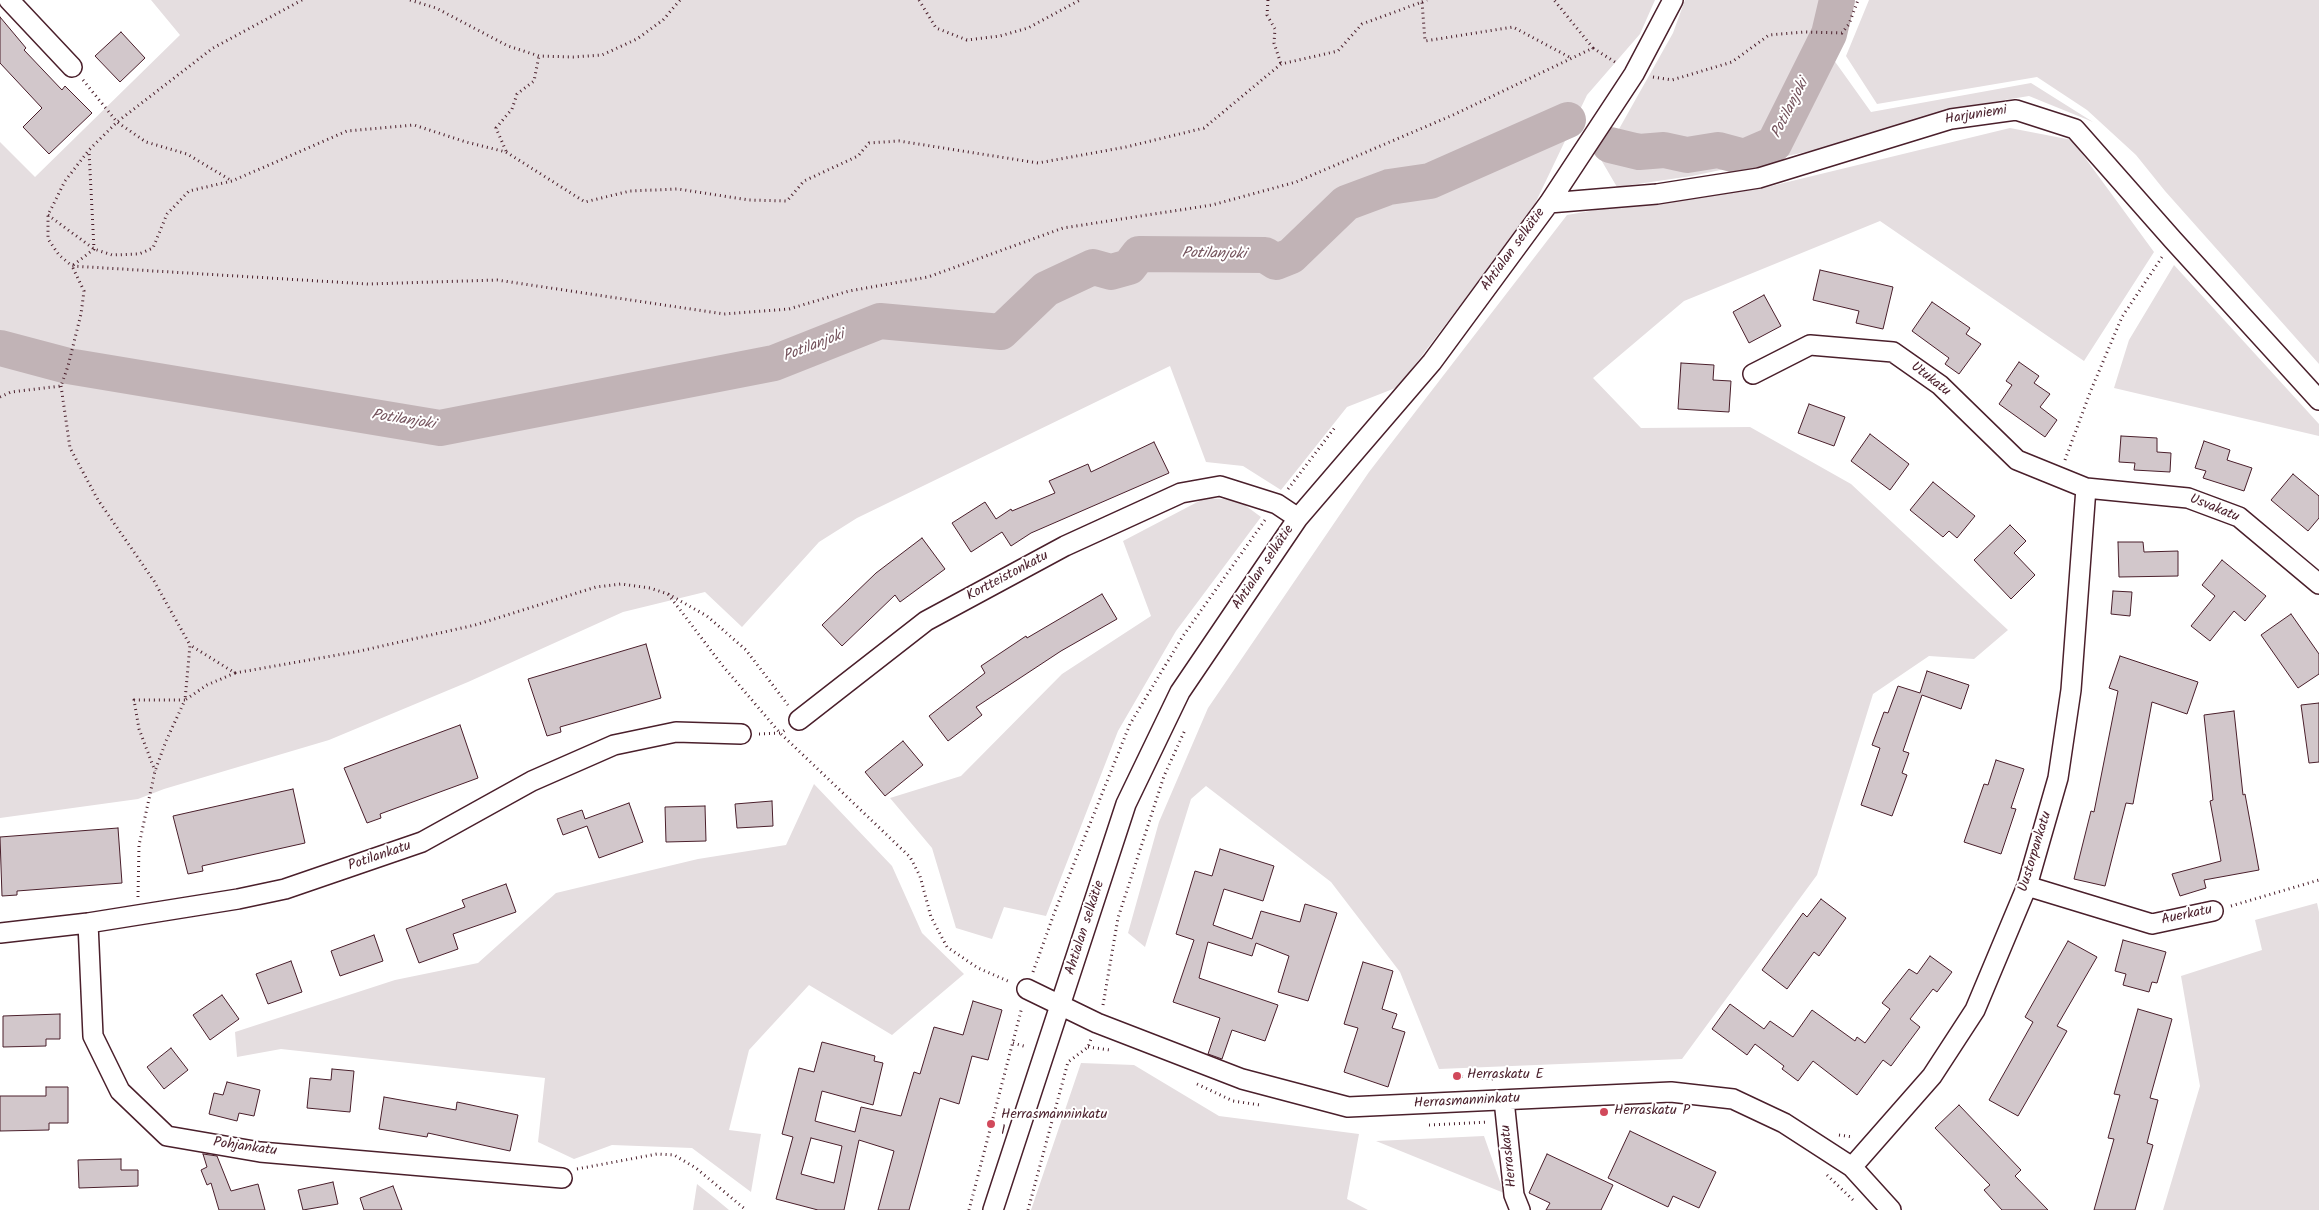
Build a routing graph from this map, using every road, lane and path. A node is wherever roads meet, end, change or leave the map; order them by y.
1 (9, 0) edge
2 (302, 0) edge
3 (410, 0) edge
4 (680, 0) edge
5 (919, 0) edge
6 (1080, 0) edge
7 (1268, 0) edge
8 (1427, 0) edge
9 (1554, 0) edge
10 (1673, 0) edge
11 (1858, 0) edge
12 (1422, 2) junction
13 (1593, 48) junction
14 (539, 56) junction
15 (1571, 58) junction
16 (1281, 64) junction
17 (72, 67) joint
18 (1634, 74) junction
19 (118, 122) junction
20 (89, 150) junction
21 (506, 152) junction
22 (232, 181) junction
23 (1549, 203) junction
24 (48, 214) junction
25 (2173, 240) junction
26 (94, 249) junction
27 (72, 266) junction
28 (1754, 374) dead end
29 (61, 386) junction
30 (0, 397) edge
31 (2319, 400) edge
32 (2059, 477) junction
33 (2086, 488) junction
34 (1298, 518) junction
35 (2319, 584) edge
36 (668, 594) junction
37 (190, 645) junction
38 (235, 673) junction
39 (185, 700) junction
40 (799, 720) junction
41 (1188, 724) dead end
42 (780, 733) junction
43 (741, 734) joint
44 (155, 771) junction
45 (2319, 880) edge
46 (2027, 886) junction
47 (2213, 912) joint
48 (138, 915) junction
49 (88, 923) junction
50 (0, 934) edge
51 (1027, 989) junction
52 (1061, 1006) junction
53 (1097, 1023) junction
54 (1504, 1100) junction
55 (1852, 1167) junction
56 (562, 1178) joint
57 (746, 1210) edge
58 (968, 1210) edge
59 (993, 1210) edge
60 (1028, 1210) edge
61 (1520, 1210) edge
62 (1892, 1210) edge

1 - 17 street
2 - 19 path
3 - 14 path
4 - 14 path
5 - 6 path
7 - 16 path
8 - 12 path
9 - 13 path
10 - 18 street, Ahtialan selkätie
11 - 18 path
12 - 15 path
12 - 16 path
13 - 15 path
13 - 18 path
14 - 21 path
15 - 27 path
16 - 21 path
17 - 19 path
18 - 23 street, Ahtialan selkätie
19 - 20 path
19 - 22 path
20 - 24 path
20 - 26 path
21 - 22 path
22 - 26 path
23 - 25 street, Harjuniemi
23 - 34 street, Ahtialan selkätie
24 - 26 path
24 - 27 path
25 - 31 street, Harjuniemi
25 - 32 path
26 - 27 path
27 - 29 path
28 - 32 street, Utukatu
29 - 30 path
29 - 37 path
32 - 33 street, Utukatu
33 - 35 street, Usvakatu
33 - 46 street, Uustorpankatu
34 - 40 street, Kortteistonkatu
34 - 52 street, Ahtialan selkätie
36 - 38 path
36 - 40 path
36 - 42 path
37 - 38 path
37 - 39 path
38 - 39 path
39 - 44 path
39 - 44 path
40 - 42 path
41 - 53 path
42 - 43 path
42 - 51 path
43 - 48 street, Potilankatu
44 - 48 path
45 - 47 path, Auerkatu
46 - 47 street, Auerkatu
46 - 55 street, Uustorpankatu
48 - 49 street, Potilankatu
49 - 50 street, Potilankatu
49 - 56 street, Pohjankatu
51 - 52 street, Herrasmanninkatu
51 - 58 path
52 - 53 street, Herrasmanninkatu
52 - 59 street, Ahtialan selkätie
53 - 54 street, Herrasmanninkatu
53 - 60 path
54 - 55 street, Herrasmanninkatu
54 - 61 street, Herraskatu
55 - 62 street, Herrasmanninkatu
56 - 57 path

